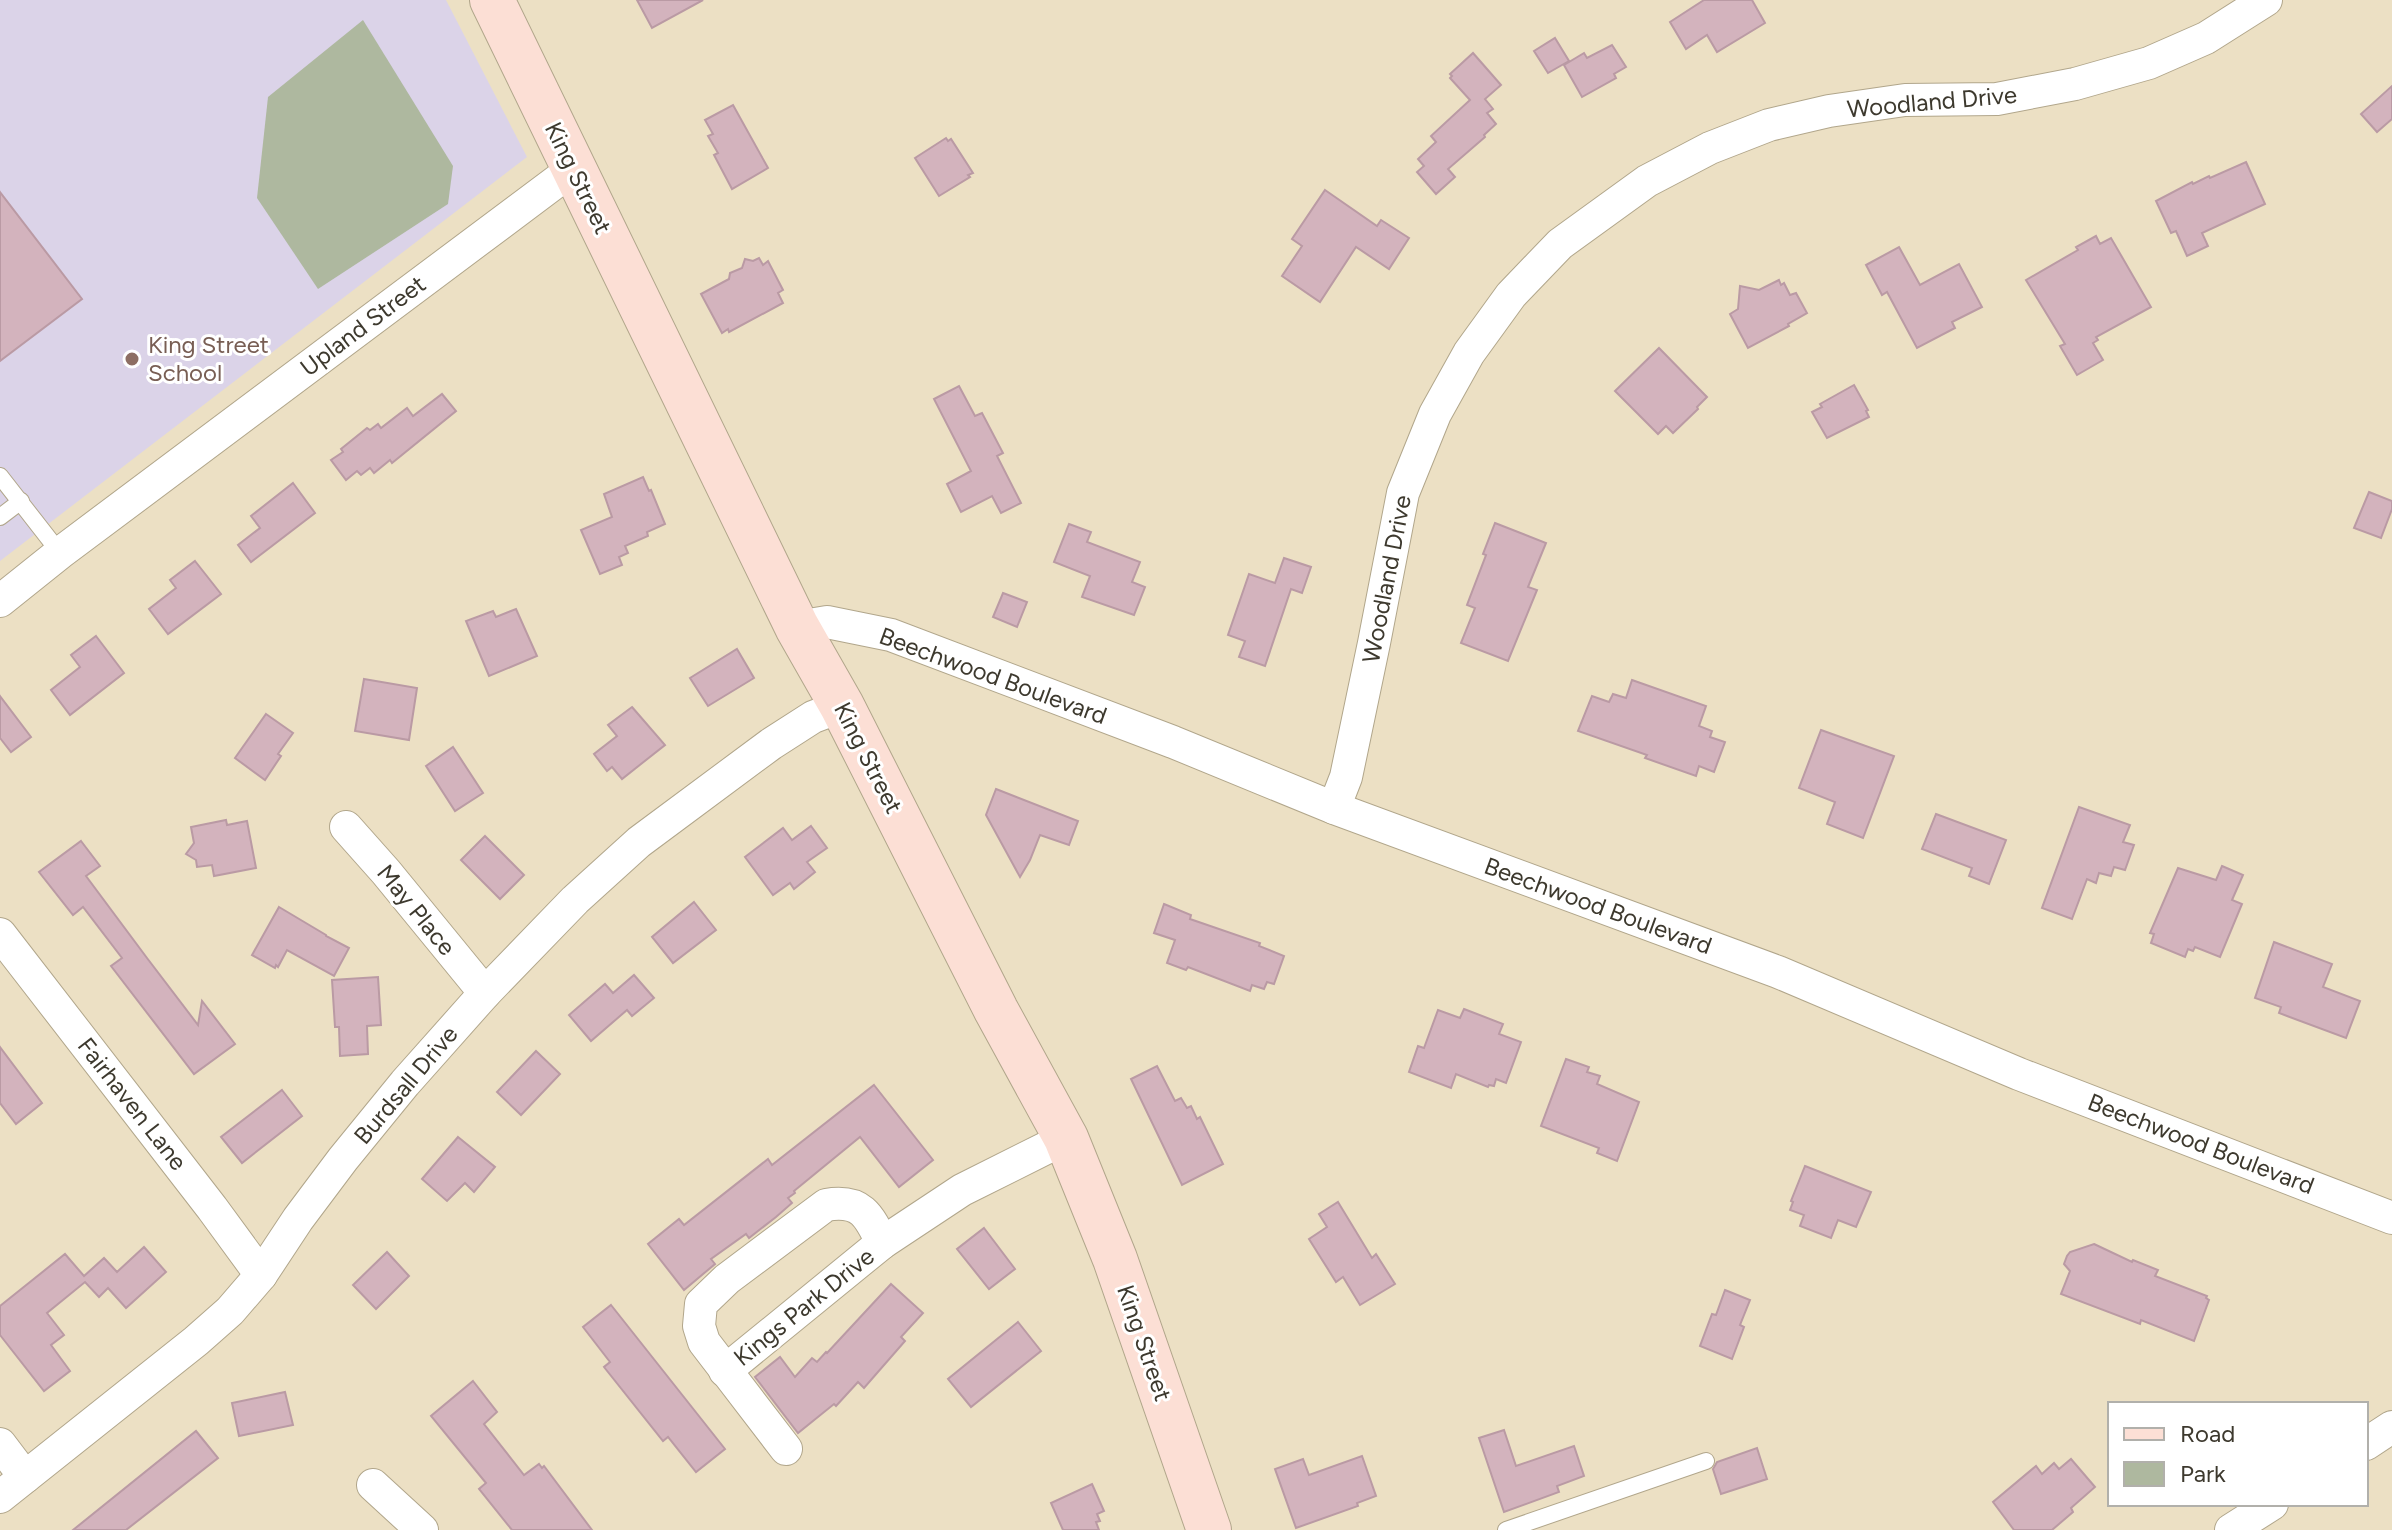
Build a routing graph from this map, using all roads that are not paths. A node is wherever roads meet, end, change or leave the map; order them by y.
1 (492, 0) edge
2 (2266, 0) edge
3 (573, 169) junction
4 (0, 476) edge
5 (21, 501) junction
6 (0, 517) edge
7 (60, 553) junction
8 (0, 601) edge
9 (797, 627) junction
10 (842, 706) junction
11 (1334, 808) junction
12 (346, 827) dead end
13 (0, 934) edge
14 (485, 993) junction
15 (1066, 1138) junction
16 (2392, 1218) edge
17 (882, 1243) junction
18 (261, 1275) junction
19 (725, 1371) junction
20 (2392, 1427) edge
21 (2368, 1443) edge
22 (0, 1444) edge
23 (786, 1449) dead end
24 (1706, 1461) dead end
25 (25, 1477) junction
26 (373, 1485) dead end
27 (0, 1497) edge
28 (2269, 1506) edge
29 (422, 1530) edge
30 (1209, 1530) edge
31 (1506, 1530) edge
32 (2231, 1530) edge

1 - 3 main road, King Street
2 - 11 street, Woodland Drive
3 - 7 street, Upland Street
3 - 9 main road, King Street
4 - 5 lane
5 - 6 lane
5 - 7 lane
7 - 8 street, Upland Street
9 - 10 main road, King Street
9 - 11 street, Beechwood Boulevard
10 - 14 street, Burdsall Drive
10 - 15 main road, King Street
11 - 16 street, Beechwood Boulevard
12 - 14 street, May Place
13 - 18 street, Fairhaven Lane
14 - 18 street, Burdsall Drive
15 - 17 street, Kings Park Drive
15 - 30 main road, King Street
17 - 19 street, Kings Park Drive
17 - 19 street, Kings Park Drive
18 - 25 street, Burdsall Drive
19 - 23 street, Kings Park Drive
20 - 21 street
22 - 25 street
24 - 31 lane
25 - 27 street, Burdsall Drive
26 - 29 street
28 - 32 street

